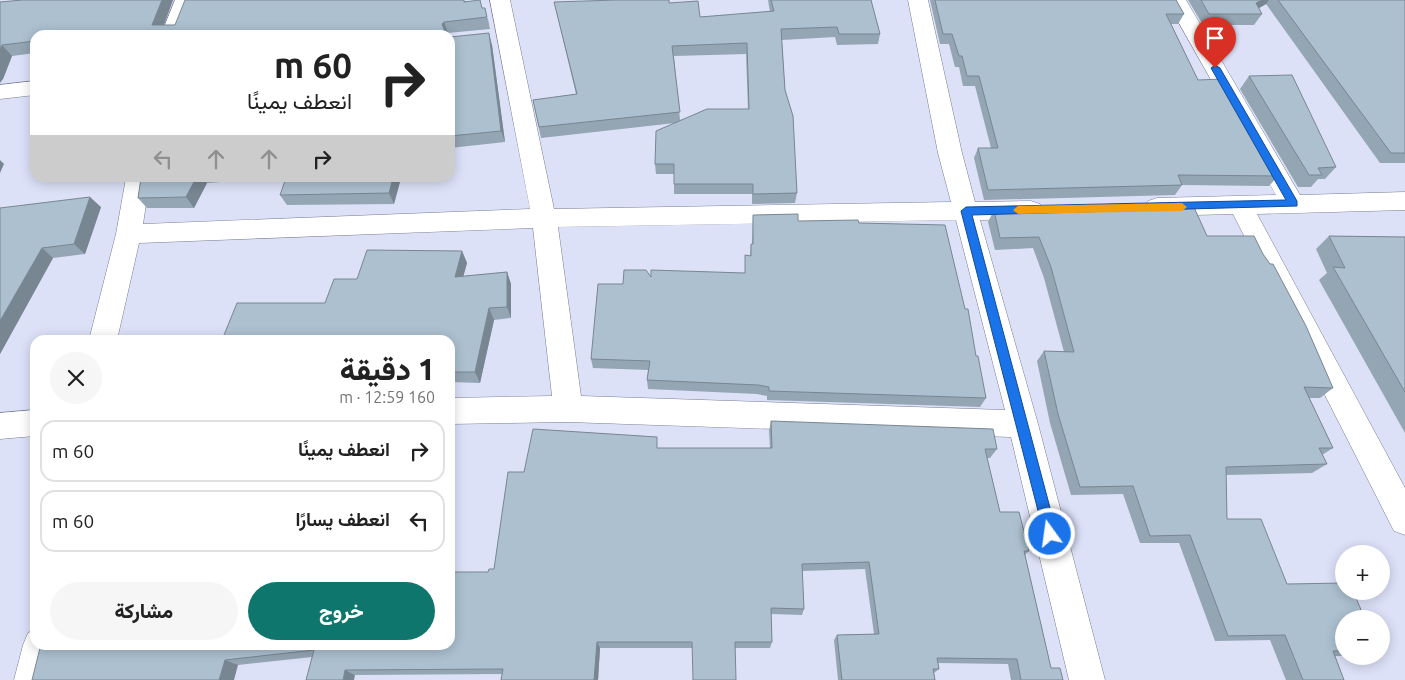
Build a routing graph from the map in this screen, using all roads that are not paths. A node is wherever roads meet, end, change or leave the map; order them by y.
1 (184, 0) edge
2 (500, 0) edge
3 (918, 0) edge
4 (1176, 0) edge
5 (173, 30) edge
6 (30, 89) edge
7 (0, 92) edge
8 (137, 182) edge
9 (1405, 201) edge
10 (1293, 204) junction
11 (1241, 206) junction
12 (1133, 208) edge
13 (1054, 209) edge
14 (966, 211) junction
15 (544, 218) junction
16 (129, 234) junction
17 (104, 335) edge
18 (568, 409) junction
19 (455, 411) edge
20 (30, 423) edge
21 (1023, 424) junction
22 (0, 426) edge
23 (1405, 520) edge
24 (39, 650) edge
25 (32, 680) edge
26 (1086, 680) edge

1 - 5 street
2 - 15 street
3 - 14 street
4 - 10 street
6 - 7 street
8 - 16 street
9 - 10 street
10 - 11 street
11 - 12 street
11 - 23 street
13 - 14 street
14 - 15 street
14 - 21 street
15 - 16 street
15 - 18 street
16 - 17 street
18 - 19 street
18 - 21 street
20 - 22 street
21 - 26 street
24 - 25 street

